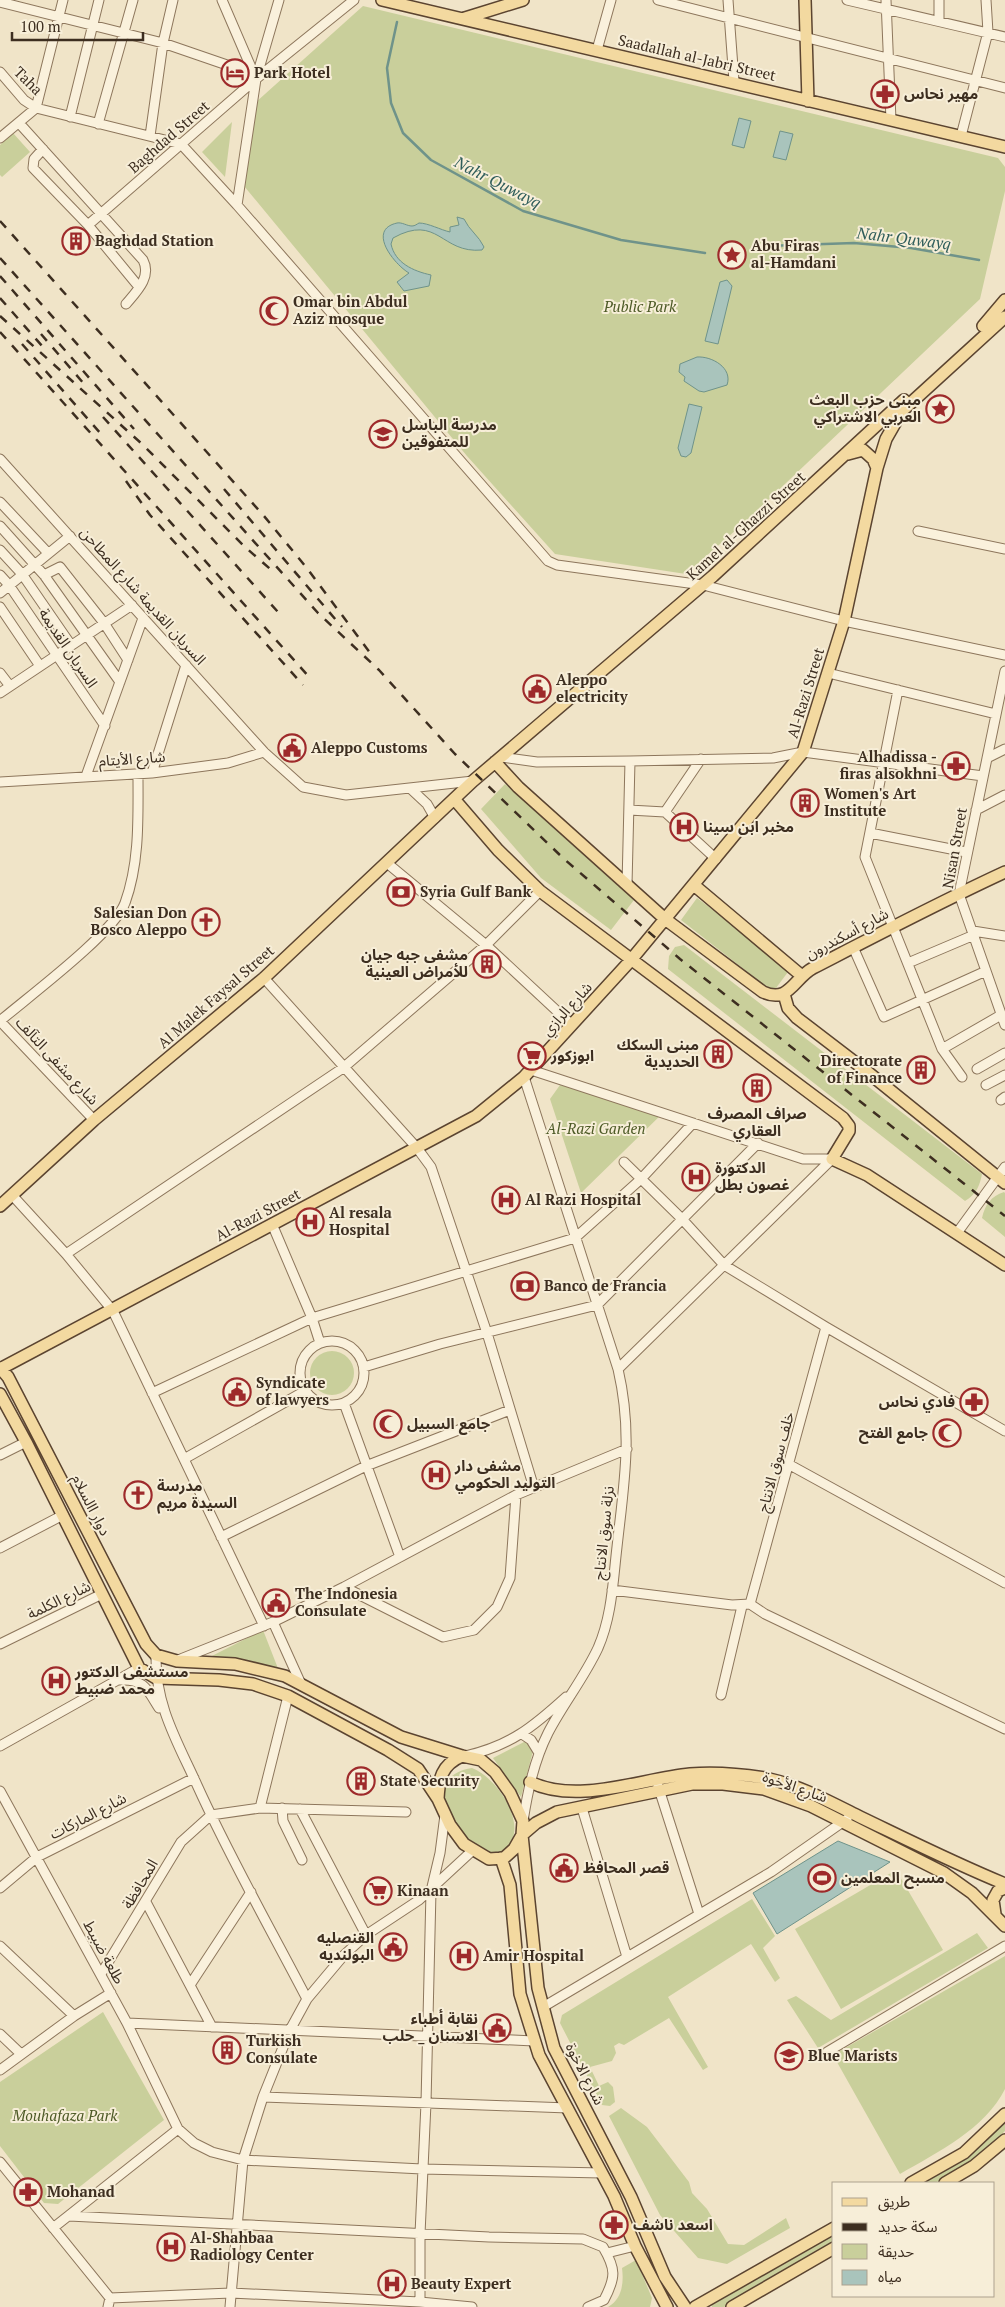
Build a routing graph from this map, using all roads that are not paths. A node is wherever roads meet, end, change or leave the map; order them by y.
1 (63, 0) edge
2 (99, 0) edge
3 (133, 0) edge
4 (173, 0) edge
5 (222, 0) edge
6 (279, 0) edge
7 (354, 0) edge
8 (382, 0) edge
9 (523, 0) edge
10 (611, 0) edge
11 (658, 0) edge
12 (728, 0) edge
13 (805, 0) edge
14 (847, 0) edge
15 (886, 0) edge
16 (939, 0) edge
17 (986, 0) edge
18 (0, 2) edge
19 (423, 5) edge
20 (888, 11) junction
21 (59, 16) junction
22 (729, 18) junction
23 (463, 19) junction
24 (940, 21) junction
25 (94, 26) junction
26 (988, 32) junction
27 (123, 34) junction
28 (1005, 37) edge
29 (806, 38) junction
30 (163, 43) junction
31 (597, 50) junction
32 (890, 60) junction
33 (0, 72) edge
34 (256, 79) junction
35 (734, 81) junction
36 (975, 82) junction
37 (1005, 88) edge
38 (808, 100) junction
39 (36, 108) junction
40 (70, 117) junction
41 (891, 120) junction
42 (19, 123) junction
43 (98, 124) junction
44 (150, 136) junction
45 (960, 136) junction
46 (0, 138) edge
47 (181, 144) junction
48 (1005, 147) edge
49 (43, 149) junction
50 (237, 205) junction
51 (100, 215) junction
52 (88, 225) junction
53 (139, 288) junction
54 (1005, 300) edge
55 (126, 304) dead end
56 (1005, 317) edge
57 (848, 454) junction
58 (0, 459) edge
59 (878, 468) junction
60 (0, 502) edge
61 (0, 526) edge
62 (918, 531) dead end
63 (70, 536) junction
64 (1005, 549) edge
65 (0, 550) edge
66 (48, 553) junction
67 (35, 563) junction
68 (22, 574) junction
69 (0, 575) edge
70 (44, 575) junction
71 (9, 585) junction
72 (703, 585) junction
73 (0, 593) edge
74 (132, 605) junction
75 (0, 607) edge
76 (143, 618) junction
77 (844, 621) junction
78 (104, 623) junction
79 (87, 634) junction
80 (71, 645) junction
81 (56, 655) junction
82 (1005, 656) edge
83 (128, 660) junction
84 (186, 665) junction
85 (40, 666) junction
86 (1005, 671) edge
87 (0, 672) edge
88 (828, 673) junction
89 (120, 682) junction
90 (10, 686) junction
91 (898, 690) junction
92 (0, 693) edge
93 (996, 714) junction
94 (104, 726) junction
95 (1005, 749) edge
96 (264, 752) junction
97 (803, 752) junction
98 (987, 758) junction
99 (498, 759) junction
100 (700, 759) junction
101 (630, 761) junction
102 (884, 762) junction
103 (152, 773) junction
104 (138, 774) junction
105 (86, 776) junction
106 (983, 776) junction
107 (473, 781) junction
108 (0, 782) edge
109 (412, 790) junction
110 (1005, 795) edge
111 (455, 800) junction
112 (629, 810) junction
113 (976, 810) junction
114 (665, 812) junction
115 (435, 818) junction
116 (870, 833) junction
117 (966, 852) junction
118 (716, 860) junction
119 (387, 863) junction
120 (1005, 872) edge
121 (627, 885) junction
122 (695, 886) junction
123 (540, 891) junction
124 (959, 894) junction
125 (665, 919) junction
126 (894, 925) junction
127 (974, 933) junction
128 (1005, 936) edge
129 (486, 945) junction
130 (853, 947) junction
131 (632, 960) junction
132 (908, 963) junction
133 (986, 970) junction
134 (802, 976) junction
135 (264, 978) junction
136 (784, 994) junction
137 (920, 999) junction
138 (1003, 1019) edge
139 (0, 1021) edge
140 (572, 1026) junction
141 (942, 1049) junction
142 (1005, 1053) edge
143 (343, 1068) junction
144 (977, 1069) dead end
145 (528, 1074) junction
146 (1005, 1075) edge
147 (962, 1077) dead end
148 (986, 1085) dead end
149 (94, 1120) junction
150 (693, 1122) junction
151 (758, 1143) junction
152 (417, 1148) junction
153 (832, 1159) junction
154 (624, 1162) dead end
155 (1005, 1167) edge
156 (641, 1179) junction
157 (1001, 1181) edge
158 (12, 1195) junction
159 (0, 1206) edge
160 (682, 1219) junction
161 (272, 1224) junction
162 (957, 1233) junction
163 (575, 1238) junction
164 (66, 1254) junction
165 (724, 1265) junction
166 (1005, 1265) edge
167 (466, 1272) junction
168 (597, 1305) junction
169 (113, 1311) junction
170 (312, 1318) junction
171 (826, 1327) junction
172 (487, 1333) junction
173 (320, 1343) junction
174 (364, 1367) junction
175 (0, 1369) edge
176 (618, 1370) junction
177 (305, 1392) junction
178 (152, 1393) junction
179 (0, 1394) edge
180 (344, 1403) junction
181 (510, 1410) junction
182 (1005, 1431) edge
183 (26, 1442) junction
184 (627, 1449) junction
185 (0, 1455) edge
186 (184, 1459) junction
187 (790, 1465) junction
188 (366, 1466) junction
189 (534, 1488) junction
190 (516, 1495) junction
191 (63, 1515) junction
192 (221, 1537) junction
193 (0, 1548) edge
194 (400, 1557) junction
195 (1005, 1583) edge
196 (344, 1587) junction
197 (612, 1590) junction
198 (102, 1594) junction
199 (746, 1605) junction
200 (268, 1624) junction
201 (0, 1644) edge
202 (156, 1655) junction
203 (177, 1661) junction
204 (140, 1668) junction
205 (156, 1678) junction
206 (119, 1680) junction
207 (301, 1684) junction
208 (572, 1692) junction
209 (721, 1695) dead end
210 (288, 1696) junction
211 (166, 1719) junction
212 (1005, 1729) edge
213 (522, 1734) junction
214 (0, 1746) edge
215 (539, 1754) junction
216 (462, 1756) junction
217 (194, 1778) junction
218 (530, 1782) junction
219 (657, 1786) junction
220 (0, 1791) edge
221 (438, 1799) junction
222 (260, 1808) junction
223 (282, 1808) junction
224 (582, 1808) junction
225 (300, 1809) junction
226 (406, 1812) dead end
227 (852, 1813) junction
228 (211, 1815) junction
229 (445, 1815) junction
230 (524, 1821) junction
231 (844, 1821) junction
232 (522, 1835) junction
233 (473, 1850) junction
234 (37, 1857) junction
235 (501, 1858) junction
236 (302, 1860) dead end
237 (1005, 1884) edge
238 (0, 1888) edge
239 (1005, 1888) edge
240 (431, 1891) junction
241 (251, 1892) junction
242 (146, 1902) junction
243 (699, 1914) junction
244 (995, 1915) junction
245 (1005, 1926) edge
246 (366, 1935) junction
247 (0, 1946) edge
248 (1005, 1946) edge
249 (627, 1957) junction
250 (101, 1974) junction
251 (190, 1986) junction
252 (111, 1993) junction
253 (307, 1999) junction
254 (543, 2007) junction
255 (74, 2016) junction
256 (127, 2023) junction
257 (212, 2027) junction
258 (290, 2030) junction
259 (0, 2034) edge
260 (428, 2036) junction
261 (534, 2041) junction
262 (827, 2052) dead end
263 (21, 2054) junction
264 (0, 2070) edge
265 (263, 2097) junction
266 (426, 2103) junction
267 (568, 2108) junction
268 (1005, 2114) edge
269 (178, 2129) junction
270 (1005, 2140) edge
271 (243, 2160) junction
272 (0, 2162) edge
273 (422, 2169) junction
274 (8, 2171) junction
275 (602, 2173) junction
276 (0, 2178) edge
277 (913, 2182) edge
278 (947, 2182) edge
279 (69, 2216) junction
280 (238, 2226) junction
281 (53, 2228) junction
282 (832, 2229) edge
283 (420, 2234) junction
284 (635, 2246) junction
285 (832, 2249) edge
286 (607, 2253) junction
287 (231, 2293) junction
288 (308, 2297) junction
289 (420, 2302) junction
290 (109, 2303) edge
291 (387, 2304) edge
292 (230, 2307) edge
293 (307, 2307) edge
294 (472, 2307) edge
295 (588, 2307) edge
296 (667, 2307) edge
297 (684, 2307) edge
298 (689, 2307) edge
299 (695, 2307) edge
300 (732, 2307) edge

1 - 21 street
2 - 25 street
3 - 27 street
4 - 30 street
5 - 34 street
6 - 34 street
7 - 34 street, Baghdad Street
8 - 19 main road, Saadallah al-Jabri Street
9 - 23 main road
10 - 31 street
11 - 22 street
12 - 22 street
13 - 29 main road
14 - 20 street
15 - 20 street
16 - 24 street
17 - 26 street
18 - 21 street
19 - 23 main road, Saadallah al-Jabri Street
20 - 24 street
20 - 32 street
21 - 25 street
21 - 39 street
22 - 29 street
22 - 35 street
23 - 31 main road, Saadallah al-Jabri Street
24 - 26 street
25 - 27 street
25 - 40 street
26 - 28 street
26 - 36 street
27 - 30 street
27 - 43 street
29 - 32 street
29 - 38 main road
30 - 34 street
30 - 44 street
31 - 35 main road, Saadallah al-Jabri Street
32 - 36 street
32 - 41 street
33 - 39 street, Taha
34 - 47 street, Baghdad Street
34 - 50 street
35 - 38 main road, Saadallah al-Jabri Street
36 - 37 street
36 - 45 street
38 - 41 main road, Saadallah al-Jabri Street
39 - 40 street
39 - 42 street
40 - 43 street
41 - 45 main road, Saadallah al-Jabri Street
42 - 46 street
42 - 49 street
43 - 44 street
44 - 47 street
45 - 48 main road, Saadallah al-Jabri Street
47 - 50 street
47 - 51 street, Baghdad Street
49 - 51 street
49 - 52 street
50 - 72 street
51 - 52 street, Baghdad Street
51 - 53 street
52 - 53 street
53 - 55 street
54 - 57 main road, Kamel al-Ghazzi Street
56 - 59 main road
57 - 59 main road
57 - 72 main road, Kamel al-Ghazzi Street
58 - 63 street, السريان القديمة شارع المطاحن
59 - 77 main road, Al-Razi Street
60 - 66 street
61 - 67 street, السريان القديمة
62 - 64 street
63 - 66 street
63 - 74 street, السريان القديمة شارع المطاحن
65 - 68 street, السريان القديمة
66 - 67 street
67 - 68 street
67 - 70 street, السريان القديمة
68 - 71 street
68 - 80 street, السريان القديمة
69 - 71 street, السريان القديمة
70 - 78 street
70 - 79 street, السريان القديمة
71 - 73 street
71 - 81 street, السريان القديمة
72 - 77 street
72 - 99 main road, Kamel al-Ghazzi Street
74 - 76 street, السريان القديمة شارع المطاحن
74 - 78 street
75 - 85 street
76 - 83 street, السريان القديمة
76 - 84 street, السريان القديمة شارع المطاحن
77 - 82 street
77 - 88 main road, Al-Razi Street
78 - 79 street
78 - 83 street
79 - 80 street
79 - 89 street, السريان القديمة
80 - 81 street
81 - 85 street
81 - 94 street, السريان القديمة
83 - 89 street, السريان القديمة
84 - 96 street, السريان القديمة شارع المطاحن
84 - 103 street
85 - 90 street
86 - 93 street, Nisan Street
87 - 90 street
88 - 91 street
88 - 97 main road, Al-Razi Street
89 - 94 street, السريان القديمة
90 - 92 street
91 - 93 street
91 - 102 street
93 - 98 street, Nisan Street
94 - 105 street, السريان القديمة
95 - 98 street
96 - 103 street, شارع الأيتام
96 - 109 street, السريان القديمة شارع المطاحن
97 - 100 street
97 - 102 street
97 - 118 main road, Al-Razi Street
98 - 106 street, Nisan Street
99 - 101 street
99 - 107 main road, Al Malek Faysal Street
99 - 121 main road
100 - 101 street
100 - 114 street
101 - 112 street
102 - 106 street
102 - 116 street
103 - 104 street, شارع الأيتام
104 - 105 street, شارع الأيتام
104 - 139 street, شارع مشفى التآلف
105 - 108 street, شارع الأيتام
106 - 113 street, Nisan Street
107 - 109 street
107 - 111 main road, Al Malek Faysal Street
109 - 115 street
110 - 113 street
111 - 115 main road, Al Malek Faysal Street
111 - 123 main road
112 - 114 street
112 - 121 street
113 - 117 street, Nisan Street
114 - 118 street
115 - 119 main road, Al Malek Faysal Street
116 - 117 street
116 - 126 street
117 - 124 street, Nisan Street
118 - 122 main road, Al-Razi Street
119 - 129 street
119 - 135 main road, Al Malek Faysal Street
120 - 124 main road, شارع أسكندرون
121 - 125 main road
122 - 125 main road, Al-Razi Street
122 - 134 main road, شارع أسكندرون
123 - 129 street
123 - 131 main road
124 - 126 main road, شارع أسكندرون
124 - 127 street, Nisan Street
125 - 131 main road, Al-Razi Street
125 - 136 main road
126 - 130 main road, شارع أسكندرون
126 - 132 street
127 - 128 street
127 - 132 street
127 - 133 street, Nisan Street
129 - 140 street
129 - 143 street
130 - 134 main road, شارع أسكندرون
130 - 137 street
131 - 140 main road, شارع الرازي
131 - 153 main road
132 - 137 street
133 - 137 street
133 - 138 street, Nisan Street
134 - 136 main road
135 - 143 street
135 - 149 main road, Al Malek Faysal Street
136 - 157 main road
137 - 141 street
138 - 141 street
139 - 149 street, شارع مشفى التآلف
140 - 145 main road, شارع الرازي
141 - 147 street
142 - 144 street
143 - 152 street
143 - 164 street
145 - 150 street
145 - 152 main road, Al-Razi Street
145 - 163 street, نزلة سوق الانتاج
146 - 148 street
149 - 158 main road, Al Malek Faysal Street
150 - 151 street
150 - 156 street
151 - 153 street
151 - 160 street
152 - 161 main road, Al-Razi Street
152 - 167 street
153 - 162 main road
153 - 165 street
154 - 156 street
155 - 157 street
156 - 160 street
156 - 163 street
157 - 162 street
158 - 159 main road, Al Malek Faysal Street
158 - 164 street
160 - 165 street
160 - 168 street
161 - 169 main road, Al-Razi Street
161 - 170 street
162 - 166 main road
163 - 167 street
163 - 168 street, نزلة سوق الانتاج
164 - 169 street
165 - 171 street
165 - 176 street
167 - 170 street
167 - 172 street
168 - 172 street
168 - 176 street, نزلة سوق الانتاج
169 - 175 main road, Al-Razi Street
169 - 178 street
170 - 173 street
170 - 178 street
171 - 182 street
171 - 187 street, خلف سوق الانتاج
172 - 174 street
172 - 181 street
173 - 174 street
173 - 177 street
174 - 180 street
175 - 202 main road, دوار االسلام
176 - 184 street, نزلة سوق الانتاج
177 - 180 street
177 - 186 street
178 - 186 street
179 - 183 main road
180 - 188 street
181 - 188 street
181 - 189 street
183 - 185 street
183 - 191 main road
184 - 189 street
184 - 197 street, نزلة سوق الانتاج
186 - 192 street
187 - 195 street
187 - 199 street, خلف سوق الانتاج
188 - 192 street
188 - 194 street
189 - 190 street
190 - 194 street
190 - 196 street
191 - 193 street
191 - 198 main road
192 - 200 street
194 - 196 street
196 - 200 street
197 - 199 street
197 - 208 street, نزلة سوق الانتاج
198 - 201 street, شارع الكلمة
198 - 204 main road
199 - 209 street, خلف سوق الانتاج
199 - 212 street
200 - 203 street
200 - 207 street
202 - 203 main road
202 - 205 street
203 - 207 main road
204 - 205 main road
204 - 206 street
205 - 210 main road
205 - 211 street
206 - 211 street
206 - 214 street
207 - 216 main road
208 - 213 street
208 - 215 street
210 - 221 main road
210 - 222 street
211 - 217 street
213 - 215 street
213 - 216 street
215 - 218 street
216 - 221 main road
216 - 230 main road
217 - 228 street
217 - 234 street, شارع الماركات
218 - 219 main road, شارع الأخوة
218 - 230 street
219 - 224 main road, شارع الأخوة
219 - 227 main road, شارع الأخوة
219 - 231 main road, شارع الأخوة
219 - 243 street
220 - 234 street, طلعة ضبيط
221 - 229 main road
222 - 223 street
222 - 228 street
223 - 225 street
223 - 236 street
224 - 232 main road, شارع الأخوة
224 - 249 street
225 - 226 street
225 - 246 street
227 - 231 street
227 - 237 main road, شارع الأخوة
228 - 241 street
228 - 242 street, المحافظة
229 - 233 main road
229 - 240 street
230 - 232 main road
231 - 243 street
231 - 244 main road, شارع الأخوة
232 - 235 main road
232 - 254 main road, شارع الاخوة
233 - 235 main road
233 - 240 street
234 - 238 street, شارع الماركات
234 - 250 street, طلعة ضبيط
235 - 261 main road
239 - 244 main road
240 - 246 street
240 - 260 street
241 - 251 street
241 - 253 street
242 - 250 street, المحافظة
242 - 251 street
243 - 249 street
244 - 245 main road, شارع الأخوة
246 - 253 street
247 - 255 street
248 - 262 street
249 - 254 street
250 - 252 street, طلعة ضبيط
251 - 257 street
252 - 255 street
252 - 256 street, طلعة ضبيط
253 - 258 street
254 - 297 main road, شارع الاخوة
255 - 263 street
256 - 257 street
256 - 269 street, طلعة ضبيط
257 - 258 street
258 - 260 street
258 - 265 street
259 - 263 street
260 - 261 street
260 - 266 street
261 - 267 main road
263 - 264 street
265 - 266 street
265 - 271 street
266 - 267 street
266 - 273 street
267 - 275 main road
268 - 277 main road
269 - 271 street
269 - 279 street
270 - 278 main road
271 - 273 street
271 - 280 street
272 - 274 street
273 - 275 street
273 - 283 street
274 - 276 street
274 - 281 street
275 - 284 main road
279 - 280 street
279 - 281 street
280 - 283 street
280 - 287 street
281 - 290 street
282 - 299 main road
283 - 286 street
283 - 289 street
284 - 286 street
284 - 296 main road
285 - 300 main road
286 - 295 street
287 - 288 street
287 - 290 street
287 - 292 street
288 - 291 street
288 - 293 street
289 - 291 street
289 - 294 street
297 - 298 main road

